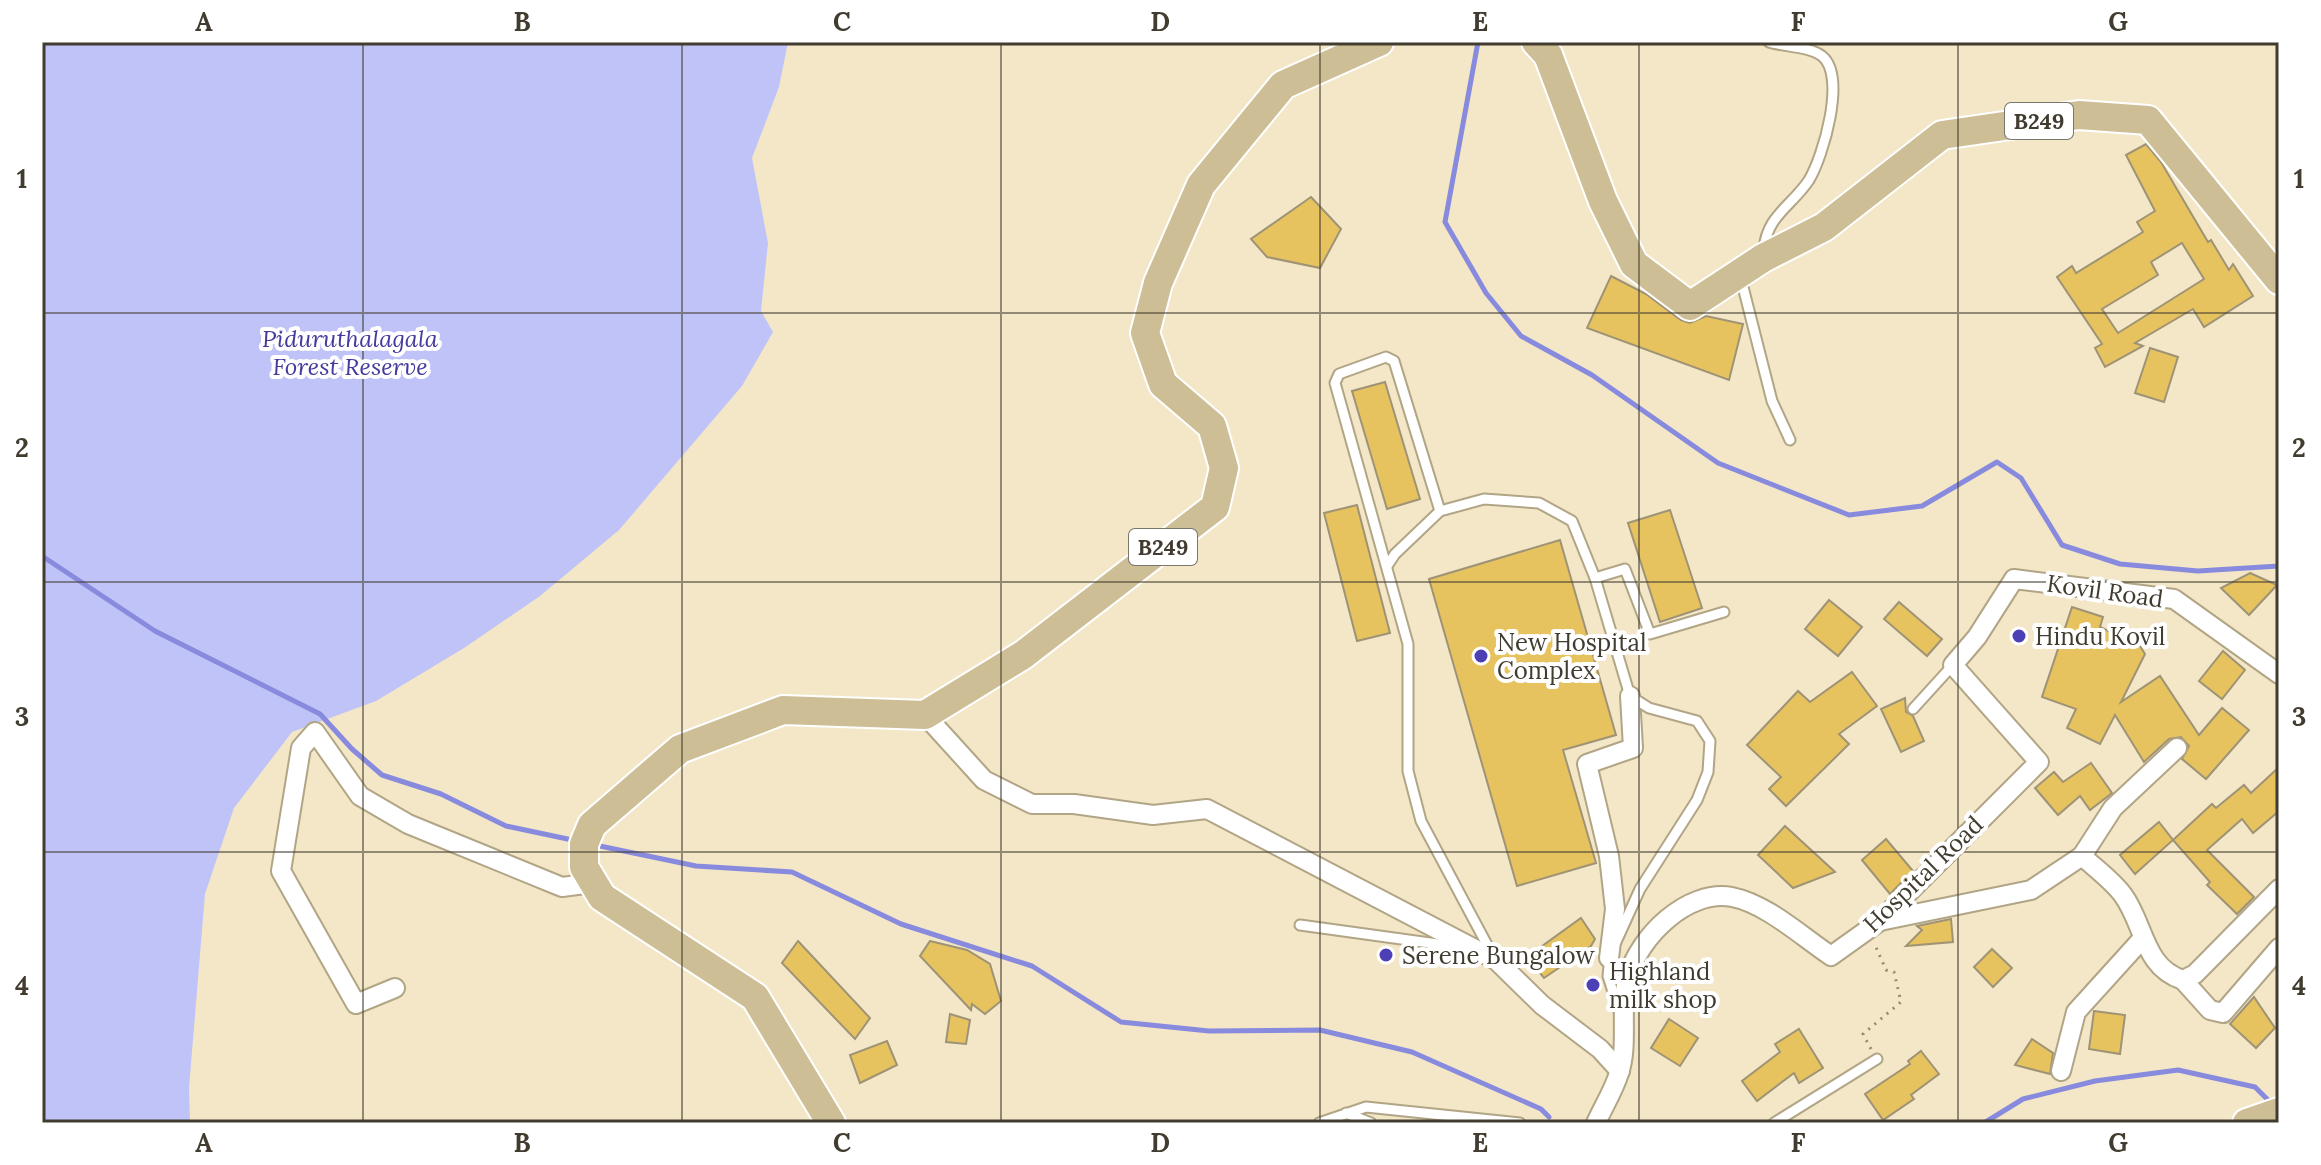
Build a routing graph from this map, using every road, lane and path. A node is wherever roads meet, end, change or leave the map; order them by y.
1 (1379, 42) edge
2 (1536, 42) edge
3 (1769, 42) edge
4 (1763, 258) junction
5 (1740, 275) junction
6 (2279, 280) edge
7 (1790, 440) dead end
8 (1440, 511) junction
9 (1387, 566) junction
10 (1595, 578) junction
11 (1724, 612) dead end
12 (1953, 665) junction
13 (2279, 674) edge
14 (1630, 696) junction
15 (1913, 709) dead end
16 (925, 715) junction
17 (2177, 748) dead end
18 (2082, 856) junction
19 (588, 875) junction
20 (2279, 889) edge
21 (1300, 925) dead end
22 (1874, 925) junction
23 (2143, 938) junction
24 (2279, 948) edge
25 (1475, 950) junction
26 (1609, 958) junction
27 (1496, 960) junction
28 (2183, 980) junction
29 (395, 988) dead end
30 (1622, 1020) junction
31 (1877, 1059) joint
32 (1620, 1071) junction
33 (2061, 1071) dead end
34 (2279, 1112) edge
35 (1346, 1113) junction
36 (831, 1123) edge
37 (1319, 1123) edge
38 (1371, 1123) edge
39 (1520, 1123) edge
40 (1596, 1123) edge
41 (1774, 1123) edge
42 (2247, 1123) edge

1 - 16 main road, B249
2 - 5 main road, B249
3 - 4 lane
4 - 5 main road, B249
4 - 6 main road, B249
5 - 7 lane
8 - 9 lane
8 - 9 lane
8 - 10 lane
9 - 27 lane
10 - 11 lane
10 - 14 lane
12 - 13 street, Kovil Road
12 - 15 lane
12 - 22 street, Hospital Road
14 - 26 street
14 - 26 lane
16 - 19 main road
16 - 25 street
17 - 18 street
18 - 22 street
18 - 23 street
19 - 29 street
19 - 36 main road
20 - 28 street
21 - 25 lane
22 - 30 street, Hospital Road
22 - 31 path
23 - 28 street
23 - 33 street
24 - 28 street
25 - 27 street
26 - 30 lane
27 - 32 street
30 - 32 street, Hospital Road
31 - 41 lane
32 - 40 street, Hospital Road
34 - 42 main road
35 - 37 lane
35 - 38 lane
35 - 39 lane

